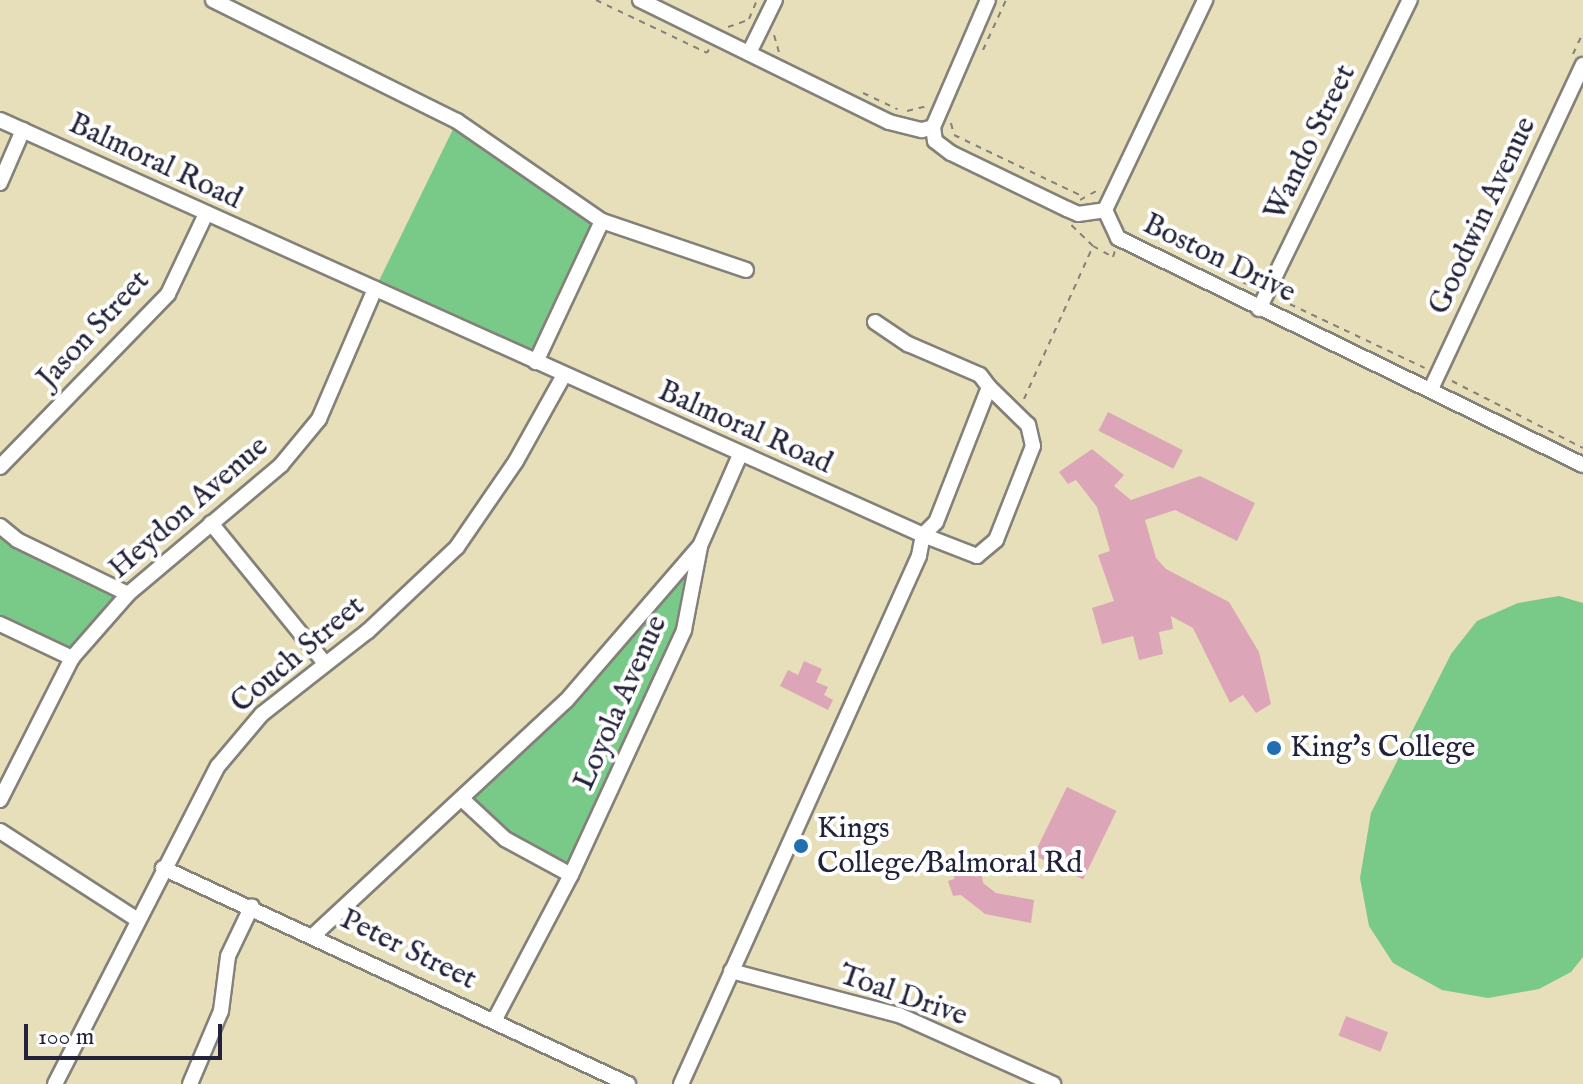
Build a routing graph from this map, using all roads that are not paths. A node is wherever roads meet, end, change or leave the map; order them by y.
1 (213, 0) edge
2 (640, 0) edge
3 (775, 0) edge
4 (988, 0) edge
5 (1205, 0) edge
6 (1410, 0) edge
7 (749, 53) junction
8 (1583, 65) edge
9 (0, 120) edge
10 (933, 127) junction
11 (23, 130) junction
12 (0, 183) edge
13 (1105, 210) junction
14 (206, 214) junction
15 (602, 221) junction
16 (746, 270) dead end
17 (375, 289) junction
18 (1259, 309) junction
19 (875, 322) dead end
20 (536, 362) junction
21 (564, 375) junction
22 (989, 387) junction
23 (1431, 389) junction
24 (740, 455) junction
25 (1583, 465) edge
26 (0, 467) edge
27 (211, 523) junction
28 (0, 526) edge
29 (923, 535) junction
30 (700, 546) junction
31 (128, 594) junction
32 (0, 624) edge
33 (72, 658) junction
34 (323, 661) junction
35 (462, 799) junction
36 (0, 800) edge
37 (0, 831) edge
38 (163, 868) junction
39 (571, 875) junction
40 (252, 906) junction
41 (136, 919) junction
42 (315, 934) junction
43 (731, 971) junction
44 (494, 1021) junction
45 (55, 1084) edge
46 (190, 1084) edge
47 (628, 1084) edge
48 (681, 1084) edge
49 (1053, 1084) edge

1 - 15 street
2 - 7 street
3 - 7 street
4 - 10 street
5 - 13 street
6 - 18 street, Wando Street
7 - 10 street
8 - 23 street, Goodwin Avenue
9 - 11 street, Balmoral Road
10 - 13 street, Boston Drive
11 - 12 street
11 - 14 street, Balmoral Road
13 - 18 street, Boston Drive
14 - 17 street, Balmoral Road
14 - 26 street, Jason Street
15 - 16 street
15 - 20 street
17 - 20 street, Balmoral Road
17 - 27 street, Heydon Avenue
18 - 23 street, Boston Drive
19 - 22 street
20 - 21 street, Balmoral Road
21 - 24 street, Balmoral Road
21 - 34 street, Couch Street
22 - 29 street
22 - 29 street, Balmoral Road
23 - 25 street, Boston Drive
24 - 29 street, Balmoral Road
24 - 30 street, Loyola Avenue
27 - 31 street, Heydon Avenue
27 - 34 street
28 - 31 street
29 - 43 street
30 - 35 street, Loyola Avenue
30 - 39 street, Loyola Avenue
31 - 33 street, Heydon Avenue
32 - 33 street
33 - 36 street, Heydon Avenue
34 - 38 street, Couch Street
35 - 39 street
35 - 42 street, Loyola Avenue
37 - 41 street
38 - 40 street, Peter Street
38 - 41 street, Couch Street
39 - 44 street, Loyola Avenue
40 - 42 street, Peter Street
40 - 46 street
41 - 45 street, Couch Street
42 - 44 street, Peter Street
43 - 48 street
43 - 49 street, Toal Drive
44 - 47 street, Peter Street

